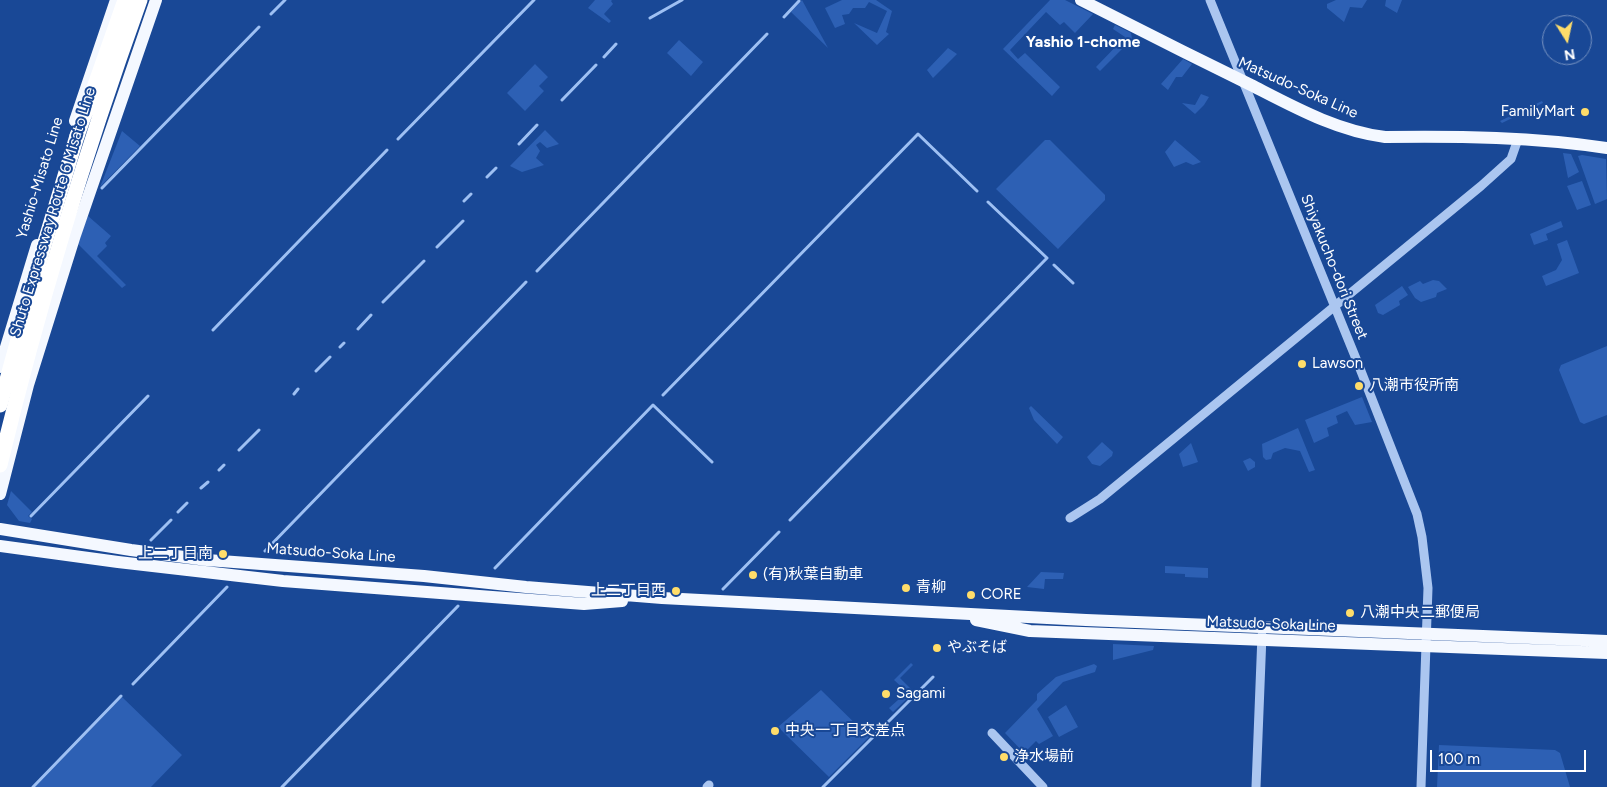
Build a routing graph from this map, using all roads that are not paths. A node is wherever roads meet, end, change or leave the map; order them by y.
1 (116, 0) edge
2 (125, 0) edge
3 (140, 0) edge
4 (156, 0) edge
5 (1081, 0) edge
6 (1210, 0) edge
7 (148, 24) junction
8 (88, 80) junction
9 (1243, 81) junction
10 (1518, 139) junction
11 (1607, 148) edge
12 (1335, 306) junction
13 (0, 367) edge
14 (28, 385) junction
15 (0, 405) edge
16 (0, 443) edge
17 (0, 465) edge
18 (0, 494) edge
19 (1070, 518) dead end
20 (0, 529) edge
21 (0, 546) edge
22 (662, 598) junction
23 (1262, 634) junction
24 (1426, 640) junction
25 (1607, 641) edge
26 (1607, 653) edge
27 (992, 733) dead end
28 (1043, 787) edge
29 (1256, 787) edge
30 (1421, 787) edge

1 - 8 main road, Yashio-Misato Line
2 - 15 highway, Shuto Expressway Route 6 Misato Line, bridge
3 - 17 highway, Shuto Expressway Route 6 Misato Line, bridge
4 - 7 main road
5 - 9 main road, Matsudo-Soka Line
6 - 9 street, Shiyakucho-dori Street
7 - 8 main road
7 - 14 main road
8 - 13 main road, Yashio-Misato Line
9 - 10 main road, Matsudo-Soka Line
9 - 12 street, Shiyakucho-dori Street
10 - 11 main road, Matsudo-Soka Line
10 - 12 street
12 - 19 street
12 - 24 street, Shiyakucho-dori Street
14 - 16 main road
14 - 18 main road
20 - 22 main road, Matsudo-Soka Line
21 - 22 main road, Matsudo-Soka Line
22 - 23 main road, Matsudo-Soka Line
23 - 24 main road, Matsudo-Soka Line
23 - 29 street
24 - 25 main road, Matsudo-Soka Line
24 - 26 main road, Matsudo-Soka Line
24 - 30 street, Shiyakucho-dori Street
27 - 28 street

